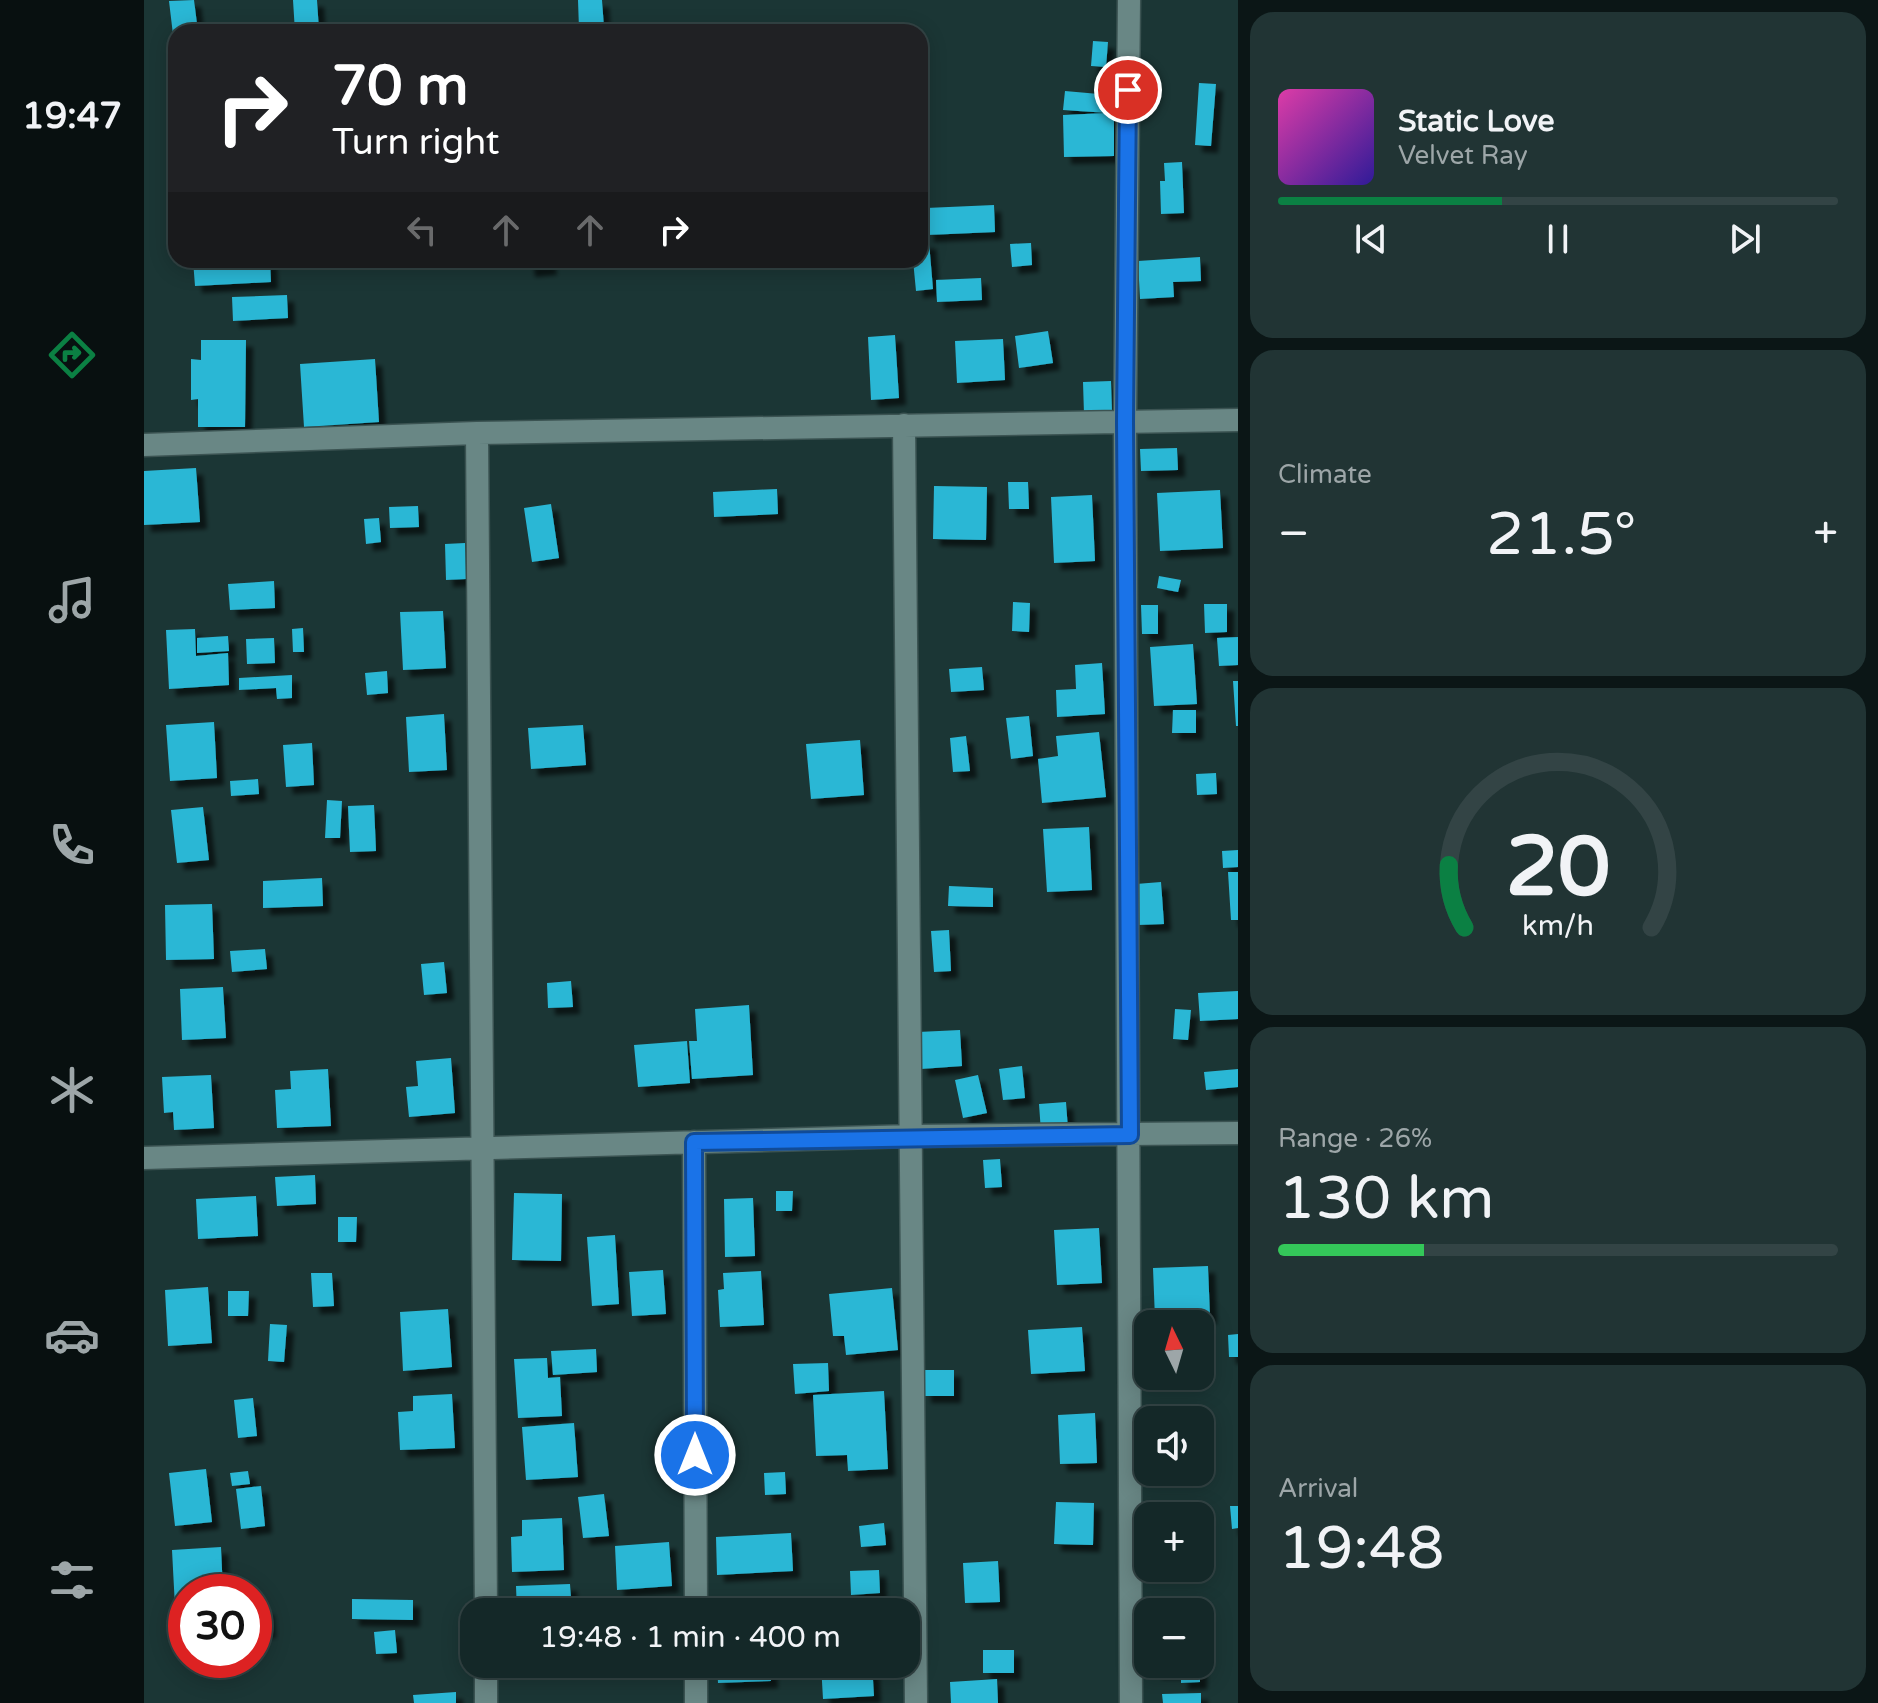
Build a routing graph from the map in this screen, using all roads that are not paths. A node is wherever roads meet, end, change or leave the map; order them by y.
1 (1129, 0) edge
2 (1238, 420) edge
3 (1125, 422) junction
4 (904, 425) junction
5 (477, 433) junction
6 (144, 445) edge
7 (1238, 1133) edge
8 (1130, 1135) junction
9 (911, 1136) junction
10 (694, 1142) junction
11 (484, 1147) junction
12 (144, 1158) edge
13 (486, 1598) edge
14 (696, 1598) edge
15 (486, 1678) edge
16 (696, 1678) edge
17 (486, 1703) edge
18 (696, 1703) edge
19 (916, 1703) edge
20 (1131, 1703) edge

1 - 3 street
2 - 3 street
3 - 4 street
3 - 8 street
4 - 5 street
4 - 9 street
5 - 6 street
5 - 11 street
7 - 8 street
8 - 9 street
8 - 20 street
9 - 10 street
9 - 19 street
10 - 11 street
10 - 14 street
11 - 12 street
11 - 13 street
15 - 17 street
16 - 18 street

